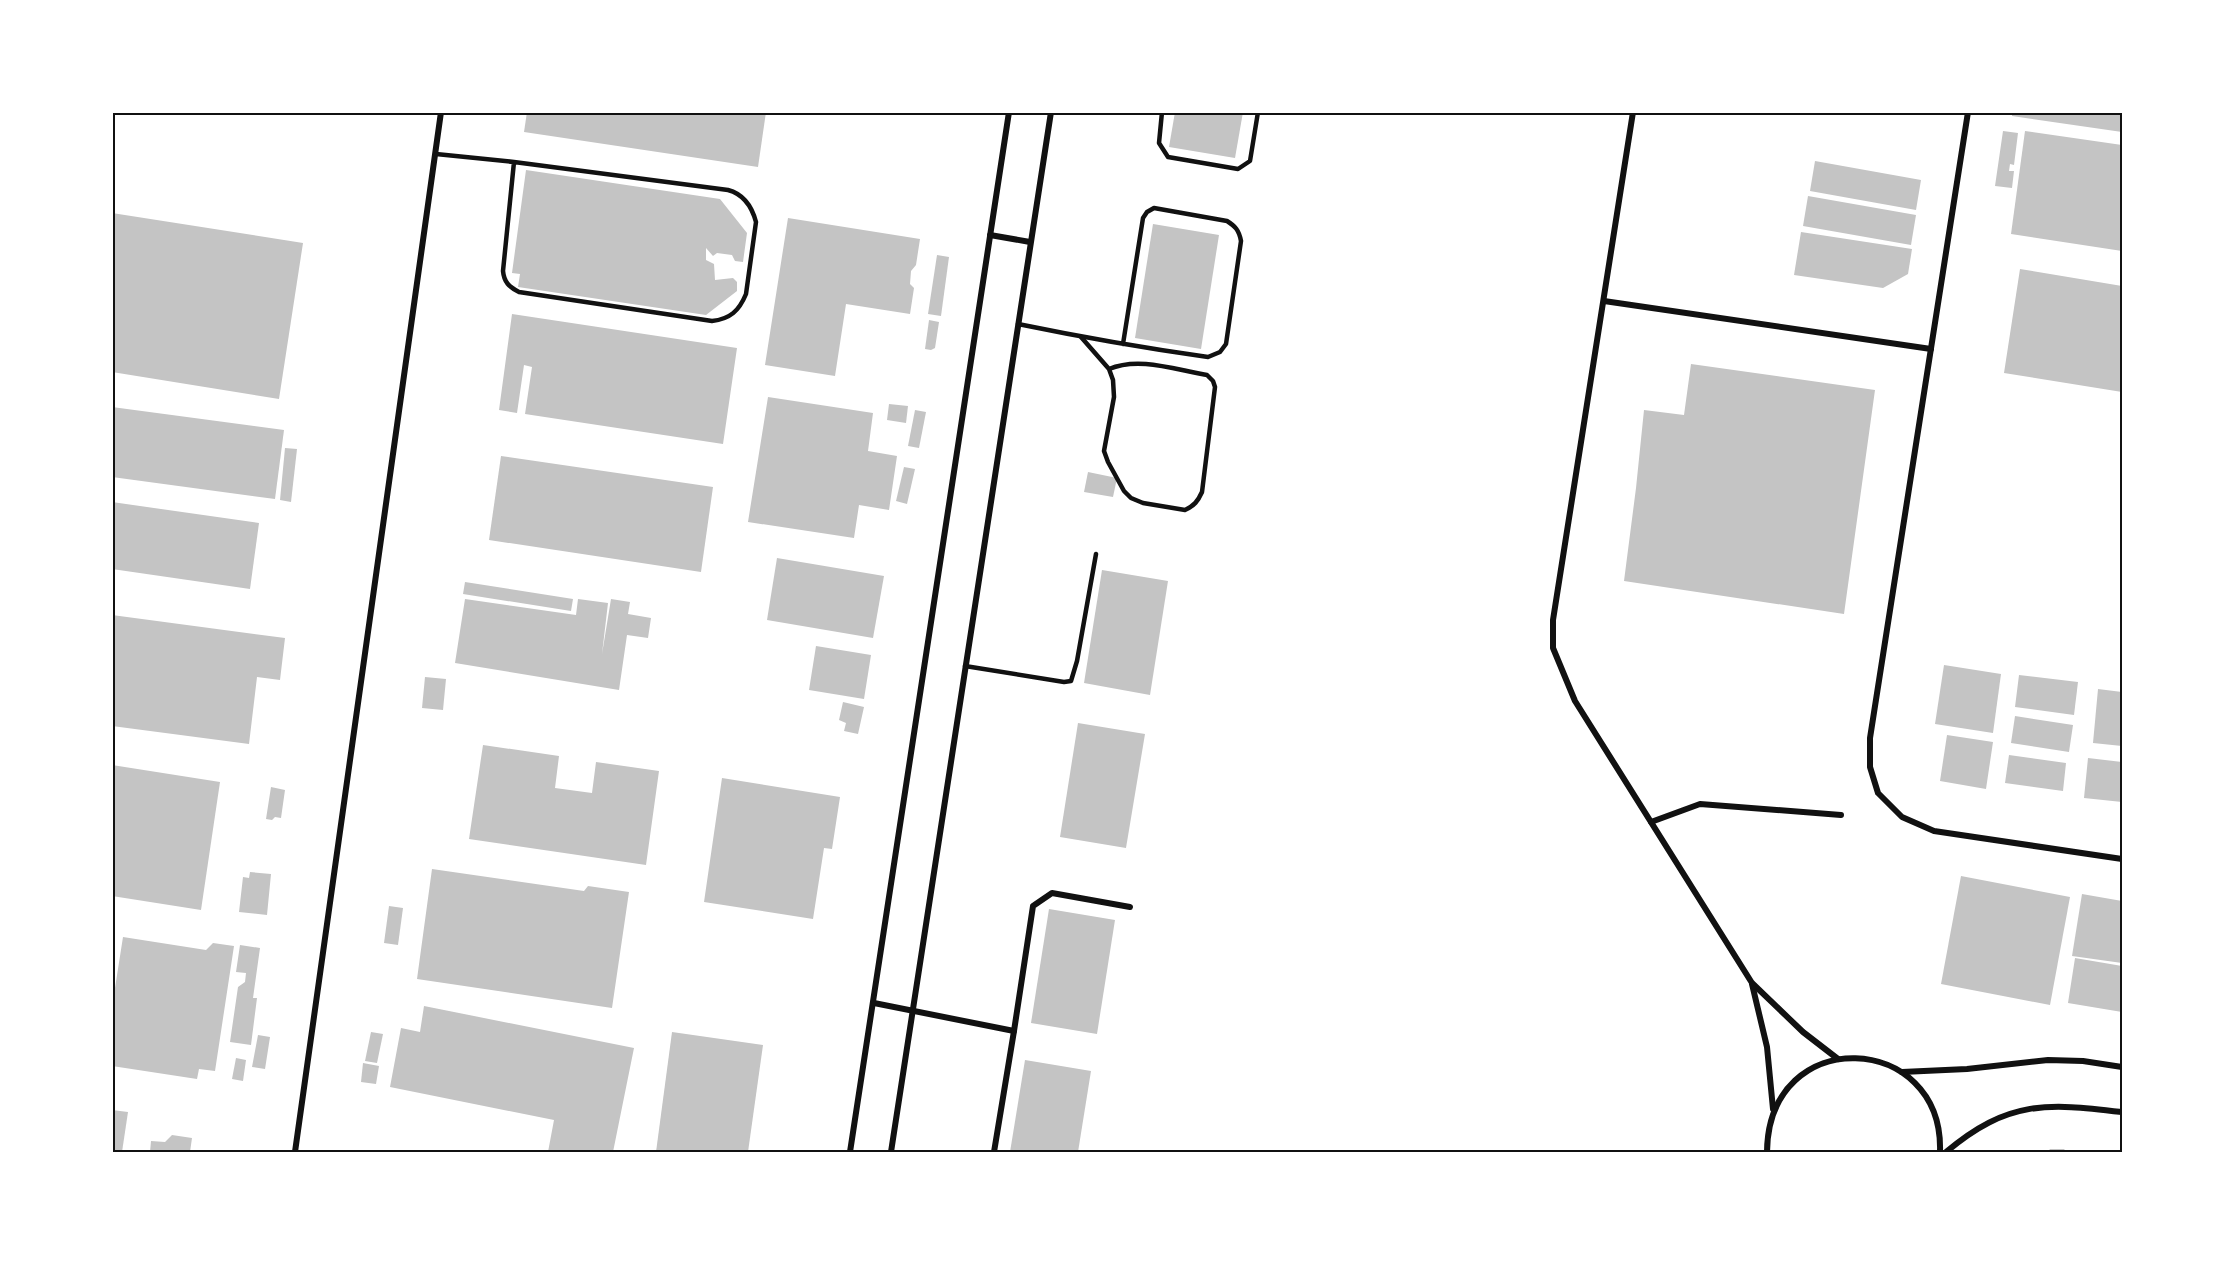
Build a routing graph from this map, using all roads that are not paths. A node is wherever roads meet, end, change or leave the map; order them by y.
1 (441, 112) edge
2 (1009, 112) edge
3 (1051, 112) edge
4 (1162, 112) edge
5 (1258, 112) edge
6 (1633, 112) edge
7 (1968, 112) edge
8 (436, 154) junction
9 (514, 162) junction
10 (990, 235) junction
11 (1030, 242) junction
12 (1604, 301) junction
13 (1018, 324) junction
14 (1081, 337) junction
15 (1123, 344) junction
16 (1931, 349) junction
17 (1109, 369) junction
18 (1096, 554) dead end
19 (965, 666) junction
20 (1841, 815) dead end
21 (1651, 822) junction
22 (2122, 859) edge
23 (1130, 907) dead end
24 (1752, 983) junction
25 (874, 1003) junction
26 (913, 1009) junction
27 (1014, 1031) junction
28 (1838, 1059) junction
29 (2122, 1066) edge
30 (1902, 1072) junction
31 (1773, 1111) junction
32 (2122, 1112) edge
33 (295, 1152) edge
34 (850, 1152) edge
35 (891, 1152) edge
36 (994, 1152) edge
37 (1767, 1152) edge
38 (1940, 1152) edge
39 (1946, 1152) edge
40 (2050, 1152) edge
41 (2064, 1152) edge

1 - 8 street
2 - 10 street
3 - 11 street
4 - 5 lane
6 - 12 street
7 - 16 street
8 - 9 lane
8 - 33 street
9 - 9 lane
10 - 11 street
10 - 25 street
11 - 13 street
12 - 16 street
12 - 21 street
13 - 14 lane
13 - 19 street
14 - 15 lane
14 - 17 lane
15 - 15 lane
16 - 22 street
17 - 17 lane
18 - 19 lane
19 - 26 street
20 - 21 street
21 - 24 street
23 - 27 street
24 - 28 street
24 - 31 street
25 - 26 street
25 - 34 street
26 - 27 street
26 - 35 street
27 - 36 street
28 - 30 street
28 - 31 street
29 - 30 street
30 - 38 street
31 - 37 street
32 - 39 street
40 - 41 lane

